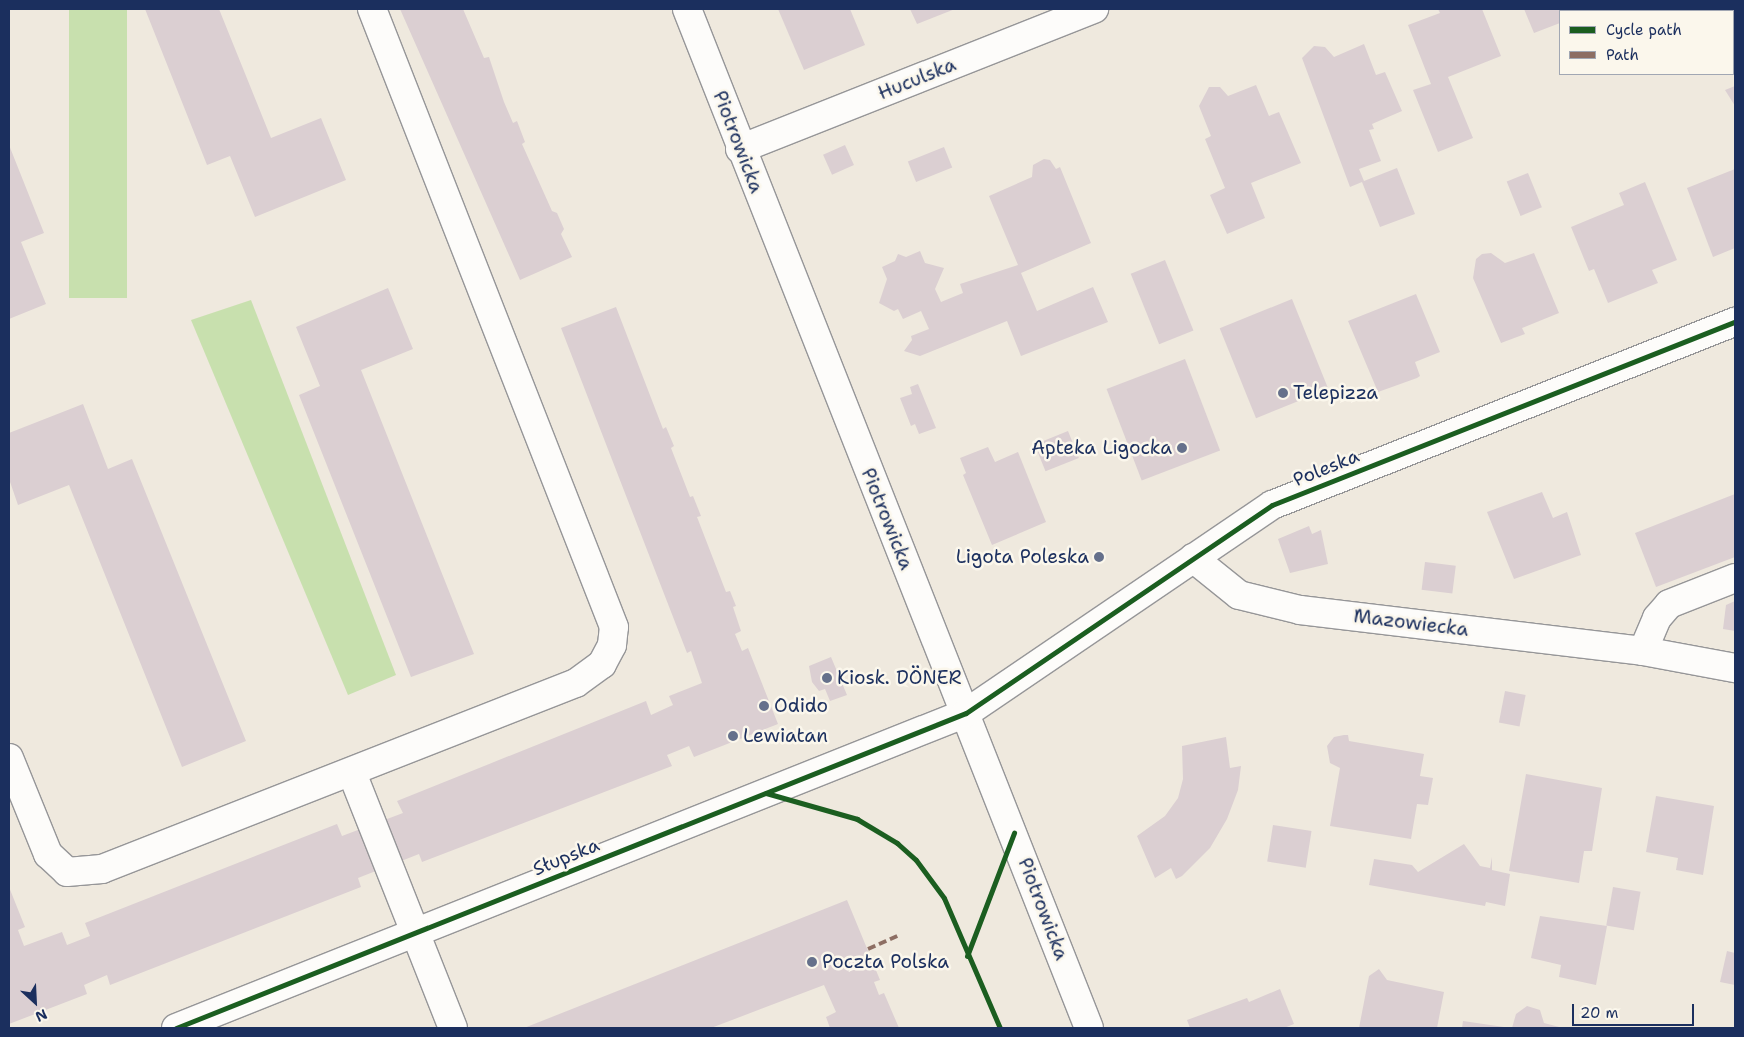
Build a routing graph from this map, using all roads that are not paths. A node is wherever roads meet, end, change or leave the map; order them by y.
1 (372, 9) edge
2 (686, 9) edge
3 (1094, 9) edge
4 (740, 150) junction
5 (1735, 322) edge
6 (1193, 558) junction
7 (1735, 578) edge
8 (1643, 651) junction
9 (1735, 668) edge
10 (966, 713) junction
11 (9, 758) edge
12 (352, 773) junction
13 (414, 934) junction
14 (176, 1028) edge
15 (453, 1028) edge
16 (1089, 1028) edge

1 - 12 street
2 - 4 street, Piotrowicka
3 - 4 street, Huculska
4 - 10 street, Piotrowicka
5 - 6 street, Poleska
6 - 8 street, Mazowiecka
6 - 10 street, Poleska
7 - 8 street
8 - 9 street, Mazowiecka
10 - 13 street, Słupska
10 - 16 street, Piotrowicka
11 - 12 street
12 - 13 street
13 - 14 street, Słupska
13 - 15 street

